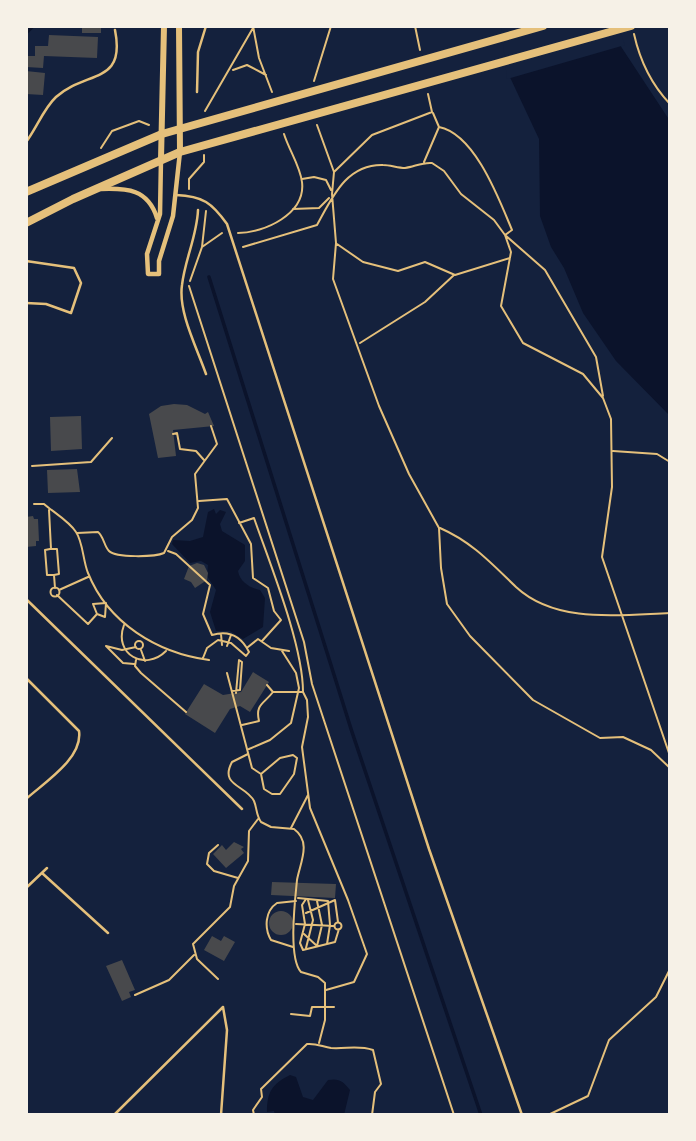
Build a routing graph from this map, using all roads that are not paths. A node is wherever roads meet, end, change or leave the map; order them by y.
1 (164, 26) edge
2 (179, 26) edge
3 (206, 26) edge
4 (543, 26) edge
5 (631, 26) edge
6 (115, 30) dead end
7 (197, 92) dead end
8 (180, 130) junction
9 (162, 134) junction
10 (26, 142) edge
11 (180, 152) junction
12 (161, 159) junction
13 (93, 190) junction
14 (26, 192) edge
15 (176, 195) junction
16 (198, 210) dead end
17 (158, 220) junction
18 (26, 223) edge
19 (26, 261) edge
20 (26, 303) edge
21 (206, 374) dead end
22 (26, 599) edge
23 (26, 678) edge
24 (26, 799) edge
25 (242, 809) dead end
26 (47, 868) dead end
27 (42, 873) junction
28 (26, 888) edge
29 (108, 933) dead end
30 (114, 1115) edge
31 (221, 1115) edge
32 (522, 1115) edge

1 - 9 street
2 - 8 street
3 - 7 lane
4 - 8 main road
5 - 11 main road
6 - 10 lane
8 - 9 main road
8 - 11 street
9 - 12 street
9 - 14 main road
11 - 12 main road
11 - 15 street
12 - 13 main road
12 - 17 street
13 - 17 street
13 - 18 main road
15 - 17 street
15 - 32 lane
16 - 21 lane
19 - 20 lane
22 - 25 lane
23 - 24 lane
26 - 27 lane
27 - 28 lane
27 - 29 lane
30 - 31 lane

